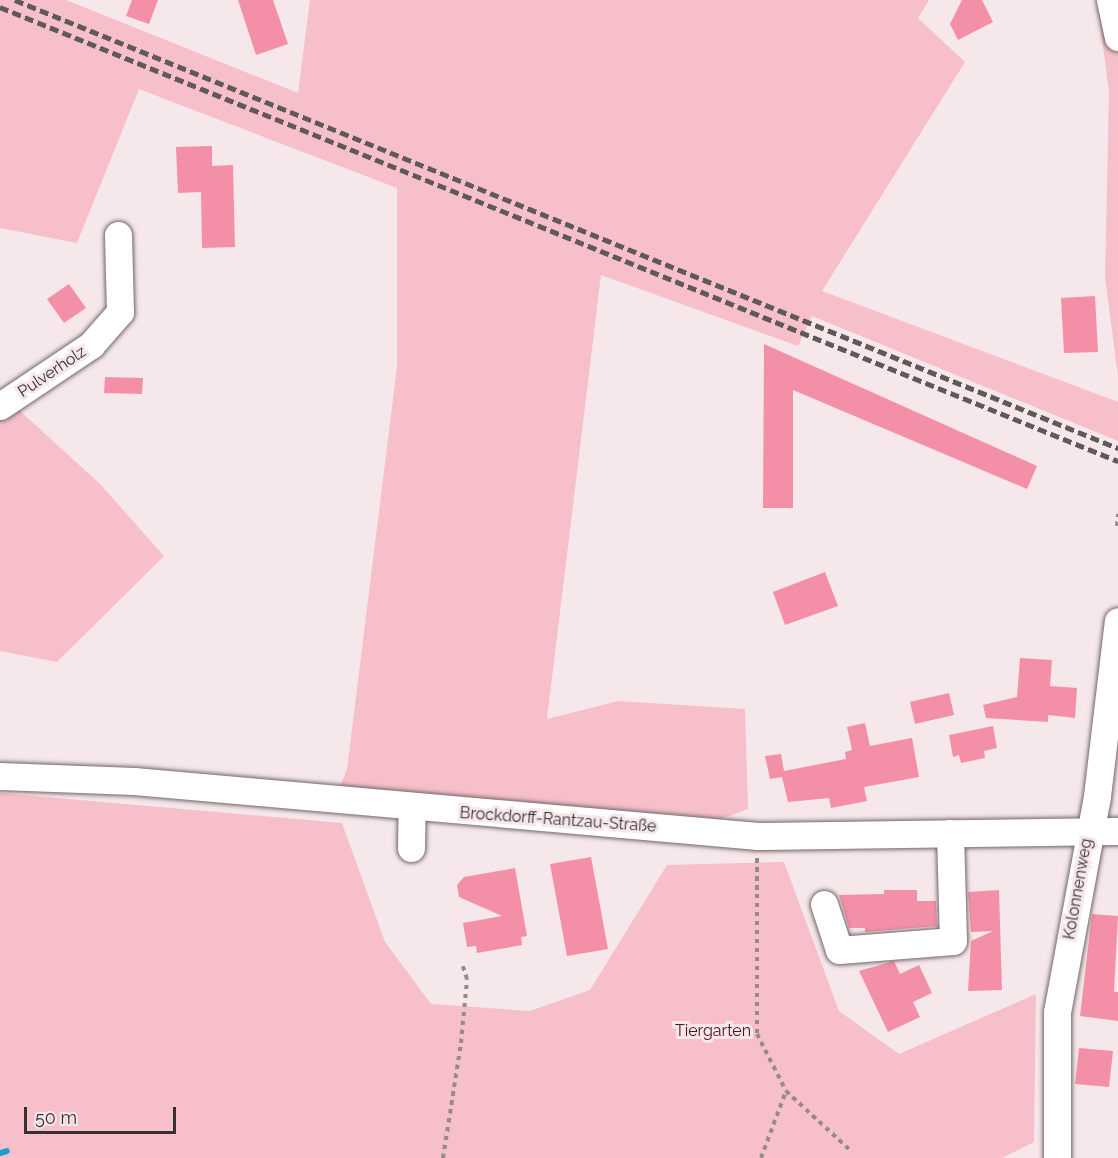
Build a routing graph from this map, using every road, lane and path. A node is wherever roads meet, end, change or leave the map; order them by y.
1 (1110, 0) edge
2 (1118, 37) edge
3 (118, 235) dead end
4 (0, 406) edge
5 (1118, 514) edge
6 (1117, 526) edge
7 (1118, 621) edge
8 (0, 776) edge
9 (412, 809) junction
10 (1088, 831) junction
11 (1118, 831) edge
12 (950, 833) junction
13 (758, 836) junction
14 (411, 848) dead end
15 (824, 904) dead end
16 (462, 964) dead end
17 (786, 1091) junction
18 (850, 1150) dead end
19 (443, 1158) edge
20 (761, 1158) edge
21 (1057, 1158) edge

1 - 2 street
3 - 4 street, Pulverholz
5 - 6 path
7 - 10 street, Kolonnenweg
8 - 9 street, Brockdorff-Rantzau-Straße
9 - 13 street, Brockdorff-Rantzau-Straße
9 - 14 street
10 - 11 street, Brockdorff-Rantzau-Straße
10 - 12 street, Brockdorff-Rantzau-Straße
10 - 21 street, Kolonnenweg
12 - 13 street, Brockdorff-Rantzau-Straße
12 - 15 street
13 - 17 path
16 - 19 path
17 - 18 path
17 - 20 path

